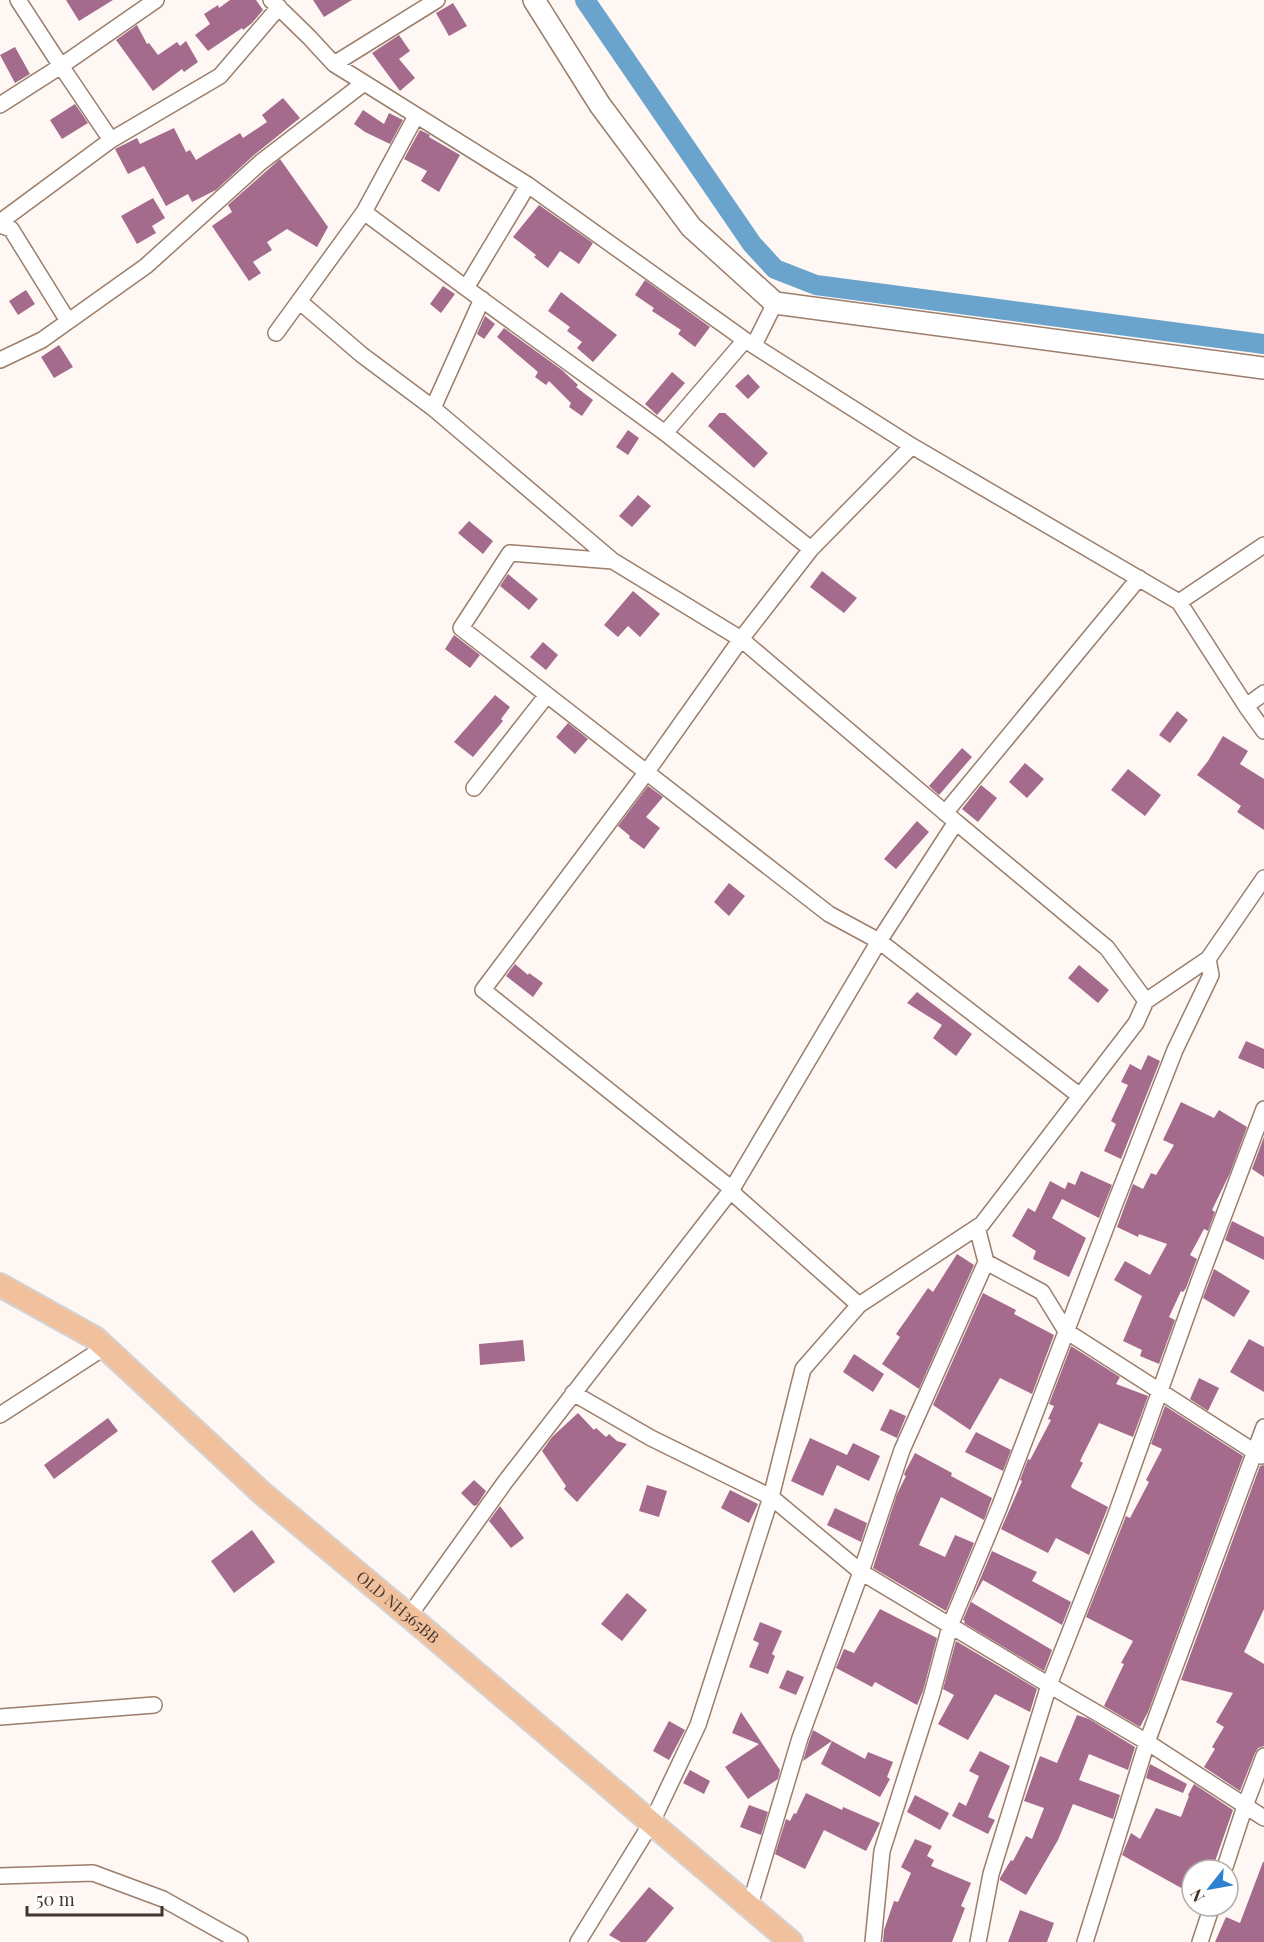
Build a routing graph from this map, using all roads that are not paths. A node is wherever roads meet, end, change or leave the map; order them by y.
1 (18, 0) edge
2 (156, 0) edge
3 (437, 0) edge
4 (534, 0) edge
5 (275, 4) edge
6 (334, 64) junction
7 (61, 66) junction
8 (364, 83) junction
9 (0, 105) edge
10 (416, 116) junction
11 (111, 140) junction
12 (528, 185) junction
13 (364, 212) junction
14 (0, 224) edge
15 (466, 288) junction
16 (482, 299) junction
17 (299, 301) junction
18 (775, 303) junction
19 (68, 321) junction
20 (276, 333) dead end
21 (750, 342) junction
22 (0, 360) edge
23 (1264, 368) edge
24 (433, 408) junction
25 (664, 433) junction
26 (912, 446) junction
27 (1264, 545) edge
28 (811, 549) junction
29 (613, 561) junction
30 (1139, 578) junction
31 (1179, 602) junction
32 (741, 639) junction
33 (1264, 693) edge
34 (547, 695) junction
35 (1246, 706) junction
36 (1264, 731) edge
37 (646, 772) junction
38 (474, 788) dead end
39 (951, 817) junction
40 (1264, 878) edge
41 (879, 941) junction
42 (1208, 958) junction
43 (1146, 1002) junction
44 (1080, 1096) junction
45 (1264, 1109) edge
46 (732, 1189) junction
47 (977, 1227) junction
48 (986, 1262) junction
49 (0, 1285) edge
50 (860, 1305) junction
51 (1066, 1330) junction
52 (105, 1347) junction
53 (1161, 1390) junction
54 (573, 1393) junction
55 (0, 1414) edge
56 (1264, 1427) edge
57 (1260, 1454) edge
58 (771, 1497) junction
59 (861, 1572) junction
60 (410, 1616) junction
61 (950, 1626) junction
62 (1049, 1685) junction
63 (154, 1705) dead end
64 (0, 1717) edge
65 (1147, 1742) junction
66 (1264, 1756) edge
67 (1245, 1806) junction
68 (1264, 1818) edge
69 (652, 1822) junction
70 (1228, 1858) edge
71 (0, 1876) edge
72 (750, 1905) junction
73 (1208, 1918) edge
74 (240, 1942) edge
75 (578, 1942) edge
76 (791, 1942) edge
77 (873, 1942) edge
78 (978, 1942) edge
79 (1085, 1942) edge
80 (1200, 1942) edge

1 - 7 street
2 - 7 street
3 - 6 street
4 - 18 street
5 - 6 street
5 - 11 street
6 - 8 street
7 - 9 street
7 - 11 street
8 - 10 street
8 - 19 street
10 - 12 street
10 - 13 street
11 - 14 street
12 - 15 street
12 - 21 street
13 - 15 street
13 - 17 street
14 - 19 street
15 - 16 street
16 - 24 street
16 - 25 street
17 - 20 street
17 - 24 street
18 - 21 street
18 - 23 street
19 - 22 street
21 - 25 street
21 - 26 street
24 - 29 street
25 - 28 street
26 - 28 street
26 - 30 street
27 - 31 street
28 - 32 street
29 - 32 street
29 - 34 street
30 - 31 street
30 - 39 street
31 - 35 street
32 - 37 street
32 - 39 street
33 - 35 street
34 - 37 street
34 - 38 street
35 - 36 street
37 - 41 street
37 - 46 street
39 - 41 street
39 - 43 street
40 - 42 street
41 - 44 street
41 - 46 street
42 - 43 street
42 - 51 street
43 - 44 street
44 - 47 street
45 - 53 street
46 - 50 street
46 - 54 street
47 - 48 street
47 - 50 street
48 - 51 street
48 - 59 street
49 - 52 main road, OLD NH365BB
50 - 58 street
51 - 53 street
51 - 61 street
52 - 55 street
52 - 60 main road, OLD NH365BB
53 - 57 street
53 - 62 street
54 - 58 street
54 - 60 street
56 - 57 street
57 - 65 street
58 - 59 street
58 - 69 street
59 - 61 street
59 - 72 street
60 - 69 main road, OLD NH365BB
61 - 62 street
61 - 77 street
62 - 65 street
62 - 78 street
63 - 64 street
65 - 67 street
65 - 79 street
66 - 67 street
67 - 68 street
67 - 70 street
69 - 72 main road, OLD NH365BB
69 - 75 street
71 - 74 street
72 - 76 main road, OLD NH365BB
73 - 80 street

